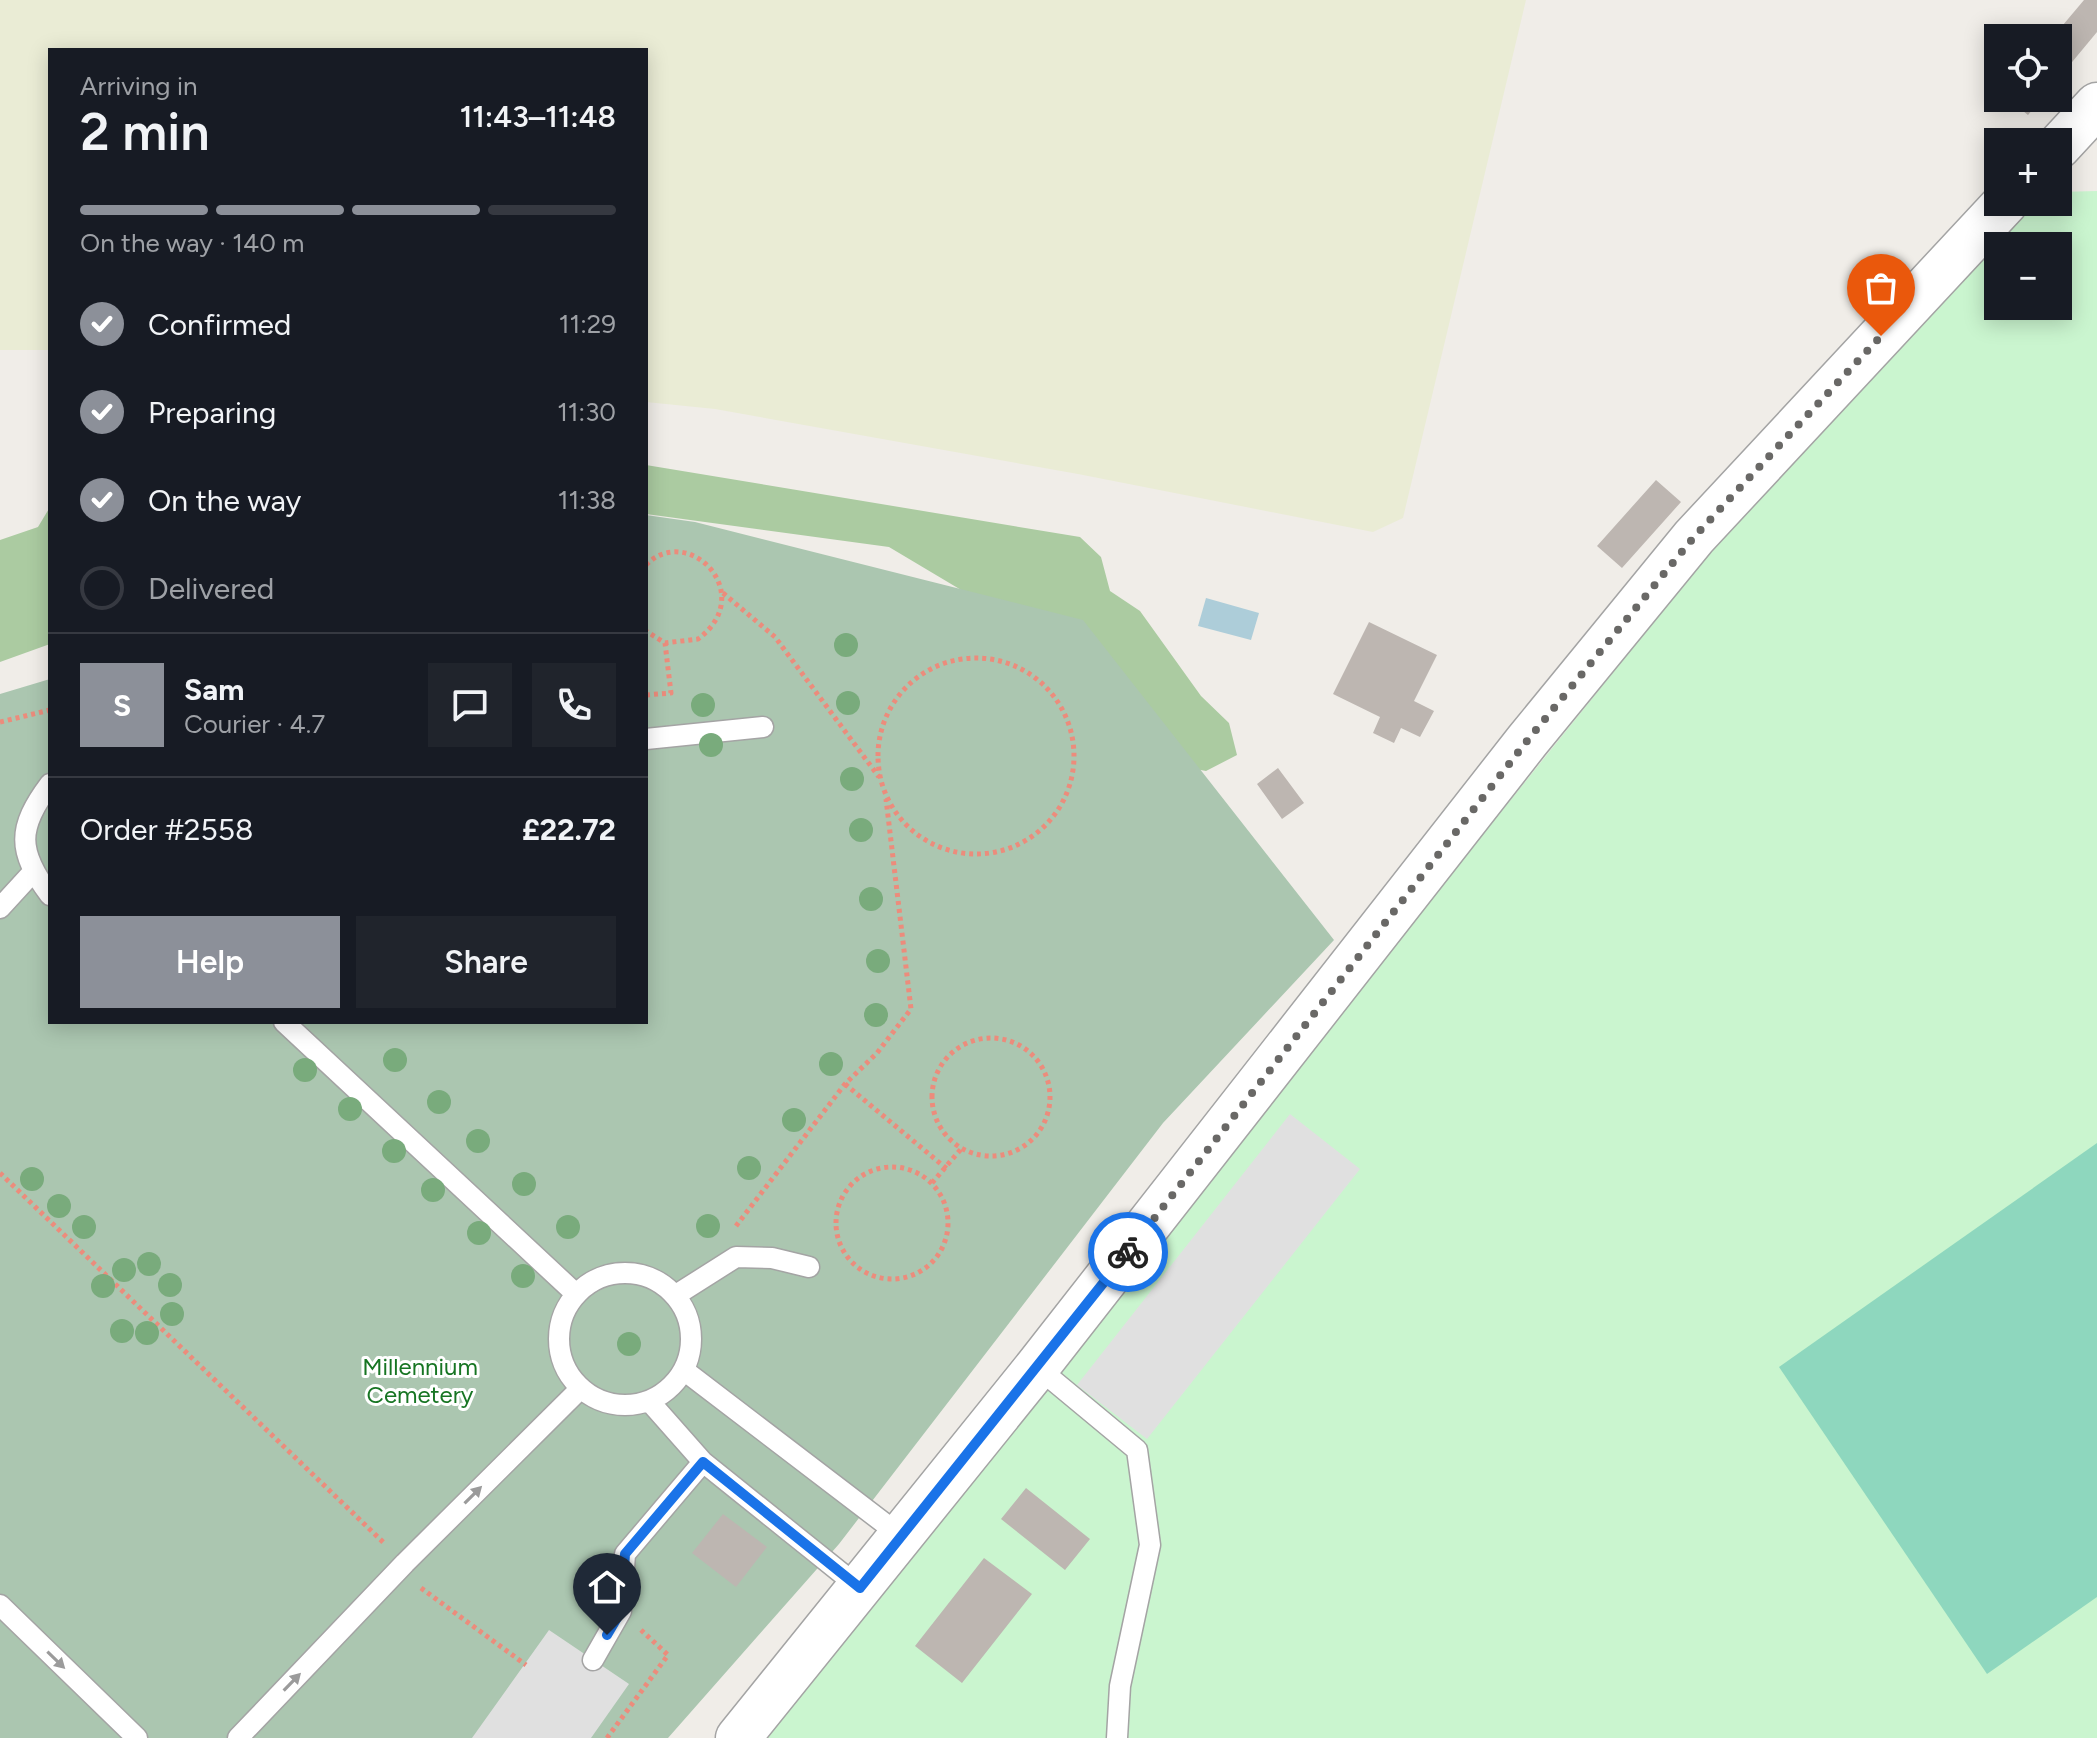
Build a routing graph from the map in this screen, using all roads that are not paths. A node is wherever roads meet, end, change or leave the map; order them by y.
1 (2097, 105) edge
2 (2072, 132) edge
3 (1993, 216) edge
4 (763, 727) dead end
5 (648, 739) edge
6 (48, 787) edge
7 (33, 872) junction
8 (48, 892) edge
9 (0, 908) edge
10 (286, 1024) edge
11 (809, 1267) dead end
12 (576, 1294) junction
13 (676, 1295) junction
14 (1037, 1367) junction
15 (685, 1371) junction
16 (580, 1389) junction
17 (650, 1402) junction
18 (703, 1462) junction
19 (901, 1536) junction
20 (860, 1588) junction
21 (0, 1605) edge
22 (593, 1660) dead end
23 (137, 1738) edge
24 (238, 1738) edge
25 (738, 1738) edge
26 (1117, 1738) edge

1 - 2 street
3 - 14 street
4 - 5 lane
6 - 7 lane
7 - 8 lane
7 - 9 lane
10 - 12 lane
11 - 13 lane
12 - 13 lane
12 - 16 lane
13 - 15 lane
14 - 19 street
14 - 26 lane
15 - 17 lane
15 - 19 lane
16 - 17 lane
24 -> 16 lane
17 - 18 lane
18 - 20 lane
18 - 22 lane
19 - 20 street
20 - 25 street
21 -> 23 lane

